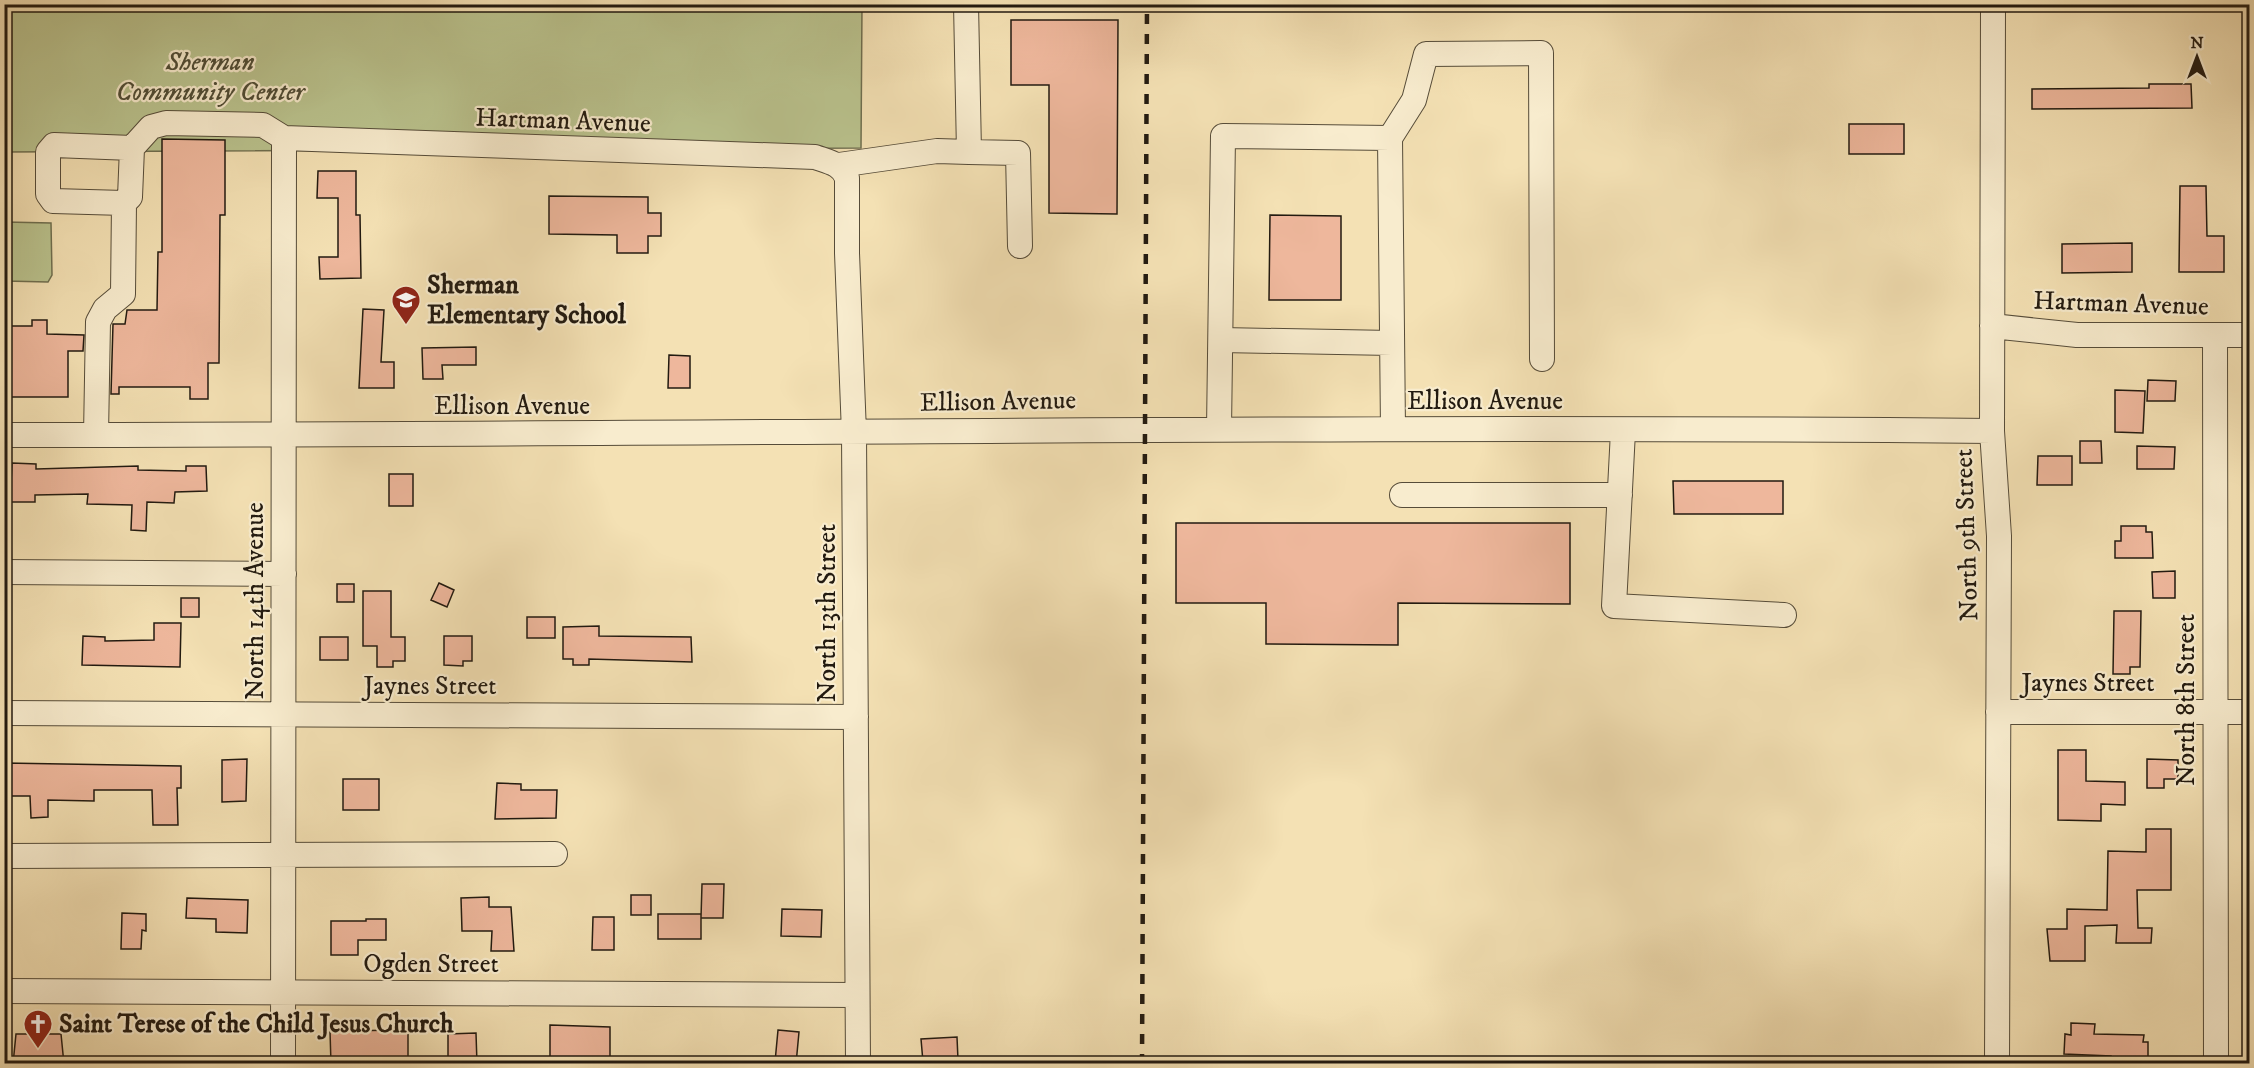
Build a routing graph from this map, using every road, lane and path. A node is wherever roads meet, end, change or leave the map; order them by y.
1 (966, 4) edge
2 (1993, 4) edge
3 (284, 138) junction
4 (1390, 138) junction
5 (132, 148) junction
6 (969, 152) junction
7 (839, 165) junction
8 (124, 203) junction
9 (1020, 246) dead end
10 (1992, 326) junction
11 (2250, 335) edge
12 (2215, 336) junction
13 (1221, 340) junction
14 (1392, 344) junction
15 (1542, 359) dead end
16 (1219, 429) junction
17 (1393, 429) junction
18 (1623, 431) junction
19 (1992, 431) junction
20 (854, 433) junction
21 (4, 435) edge
22 (96, 435) junction
23 (284, 435) junction
24 (1402, 495) dead end
25 (1620, 495) junction
26 (4, 572) edge
27 (284, 574) junction
28 (1784, 615) dead end
29 (1998, 712) junction
30 (2215, 712) junction
31 (2250, 712) edge
32 (4, 713) edge
33 (282, 714) junction
34 (856, 717) junction
35 (555, 854) dead end
36 (4, 856) edge
37 (283, 856) junction
38 (4, 992) edge
39 (284, 992) junction
40 (856, 995) junction
41 (283, 1064) edge
42 (858, 1064) edge
43 (1997, 1064) edge
44 (2216, 1064) edge

1 - 6 street
2 - 10 street, North 9th Street
3 - 5 street
3 - 7 street, Hartman Avenue
3 - 23 street, North 14th Avenue
4 - 13 street
4 - 14 street
4 - 15 street
5 - 8 street
5 - 8 street
6 - 7 street
6 - 9 street
7 - 20 street, North 13th Street
8 - 22 street
10 - 12 street, Hartman Avenue
10 - 19 street, North 9th Street
11 - 12 street, Hartman Avenue
12 - 30 street, North 8th Street
13 - 14 street
13 - 16 street
14 - 17 street
16 - 17 street, Ellison Avenue
16 - 20 street, Ellison Avenue
17 - 18 street, Ellison Avenue
18 - 19 street, Ellison Avenue
18 - 25 street
19 - 29 street, North 9th Street
20 - 23 street, Ellison Avenue
20 - 34 street, North 13th Street
21 - 22 street, Ellison Avenue
22 - 23 street, Ellison Avenue
23 - 27 street, North 14th Avenue
24 - 25 street
25 - 28 street
26 - 27 street
27 - 33 street, North 14th Avenue
29 - 30 street, Jaynes Street
29 - 43 street, North 9th Street
30 - 31 street, Jaynes Street
30 - 44 street, North 8th Street
32 - 33 street, Jaynes Street
33 - 34 street, Jaynes Street
33 - 37 street, North 14th Avenue
34 - 40 street, North 13th Street
35 - 37 street
36 - 37 street
37 - 39 street, North 14th Avenue
38 - 39 street, Ogden Street
39 - 40 street, Ogden Street
39 - 41 street, North 14th Avenue
40 - 42 street, North 13th Street

